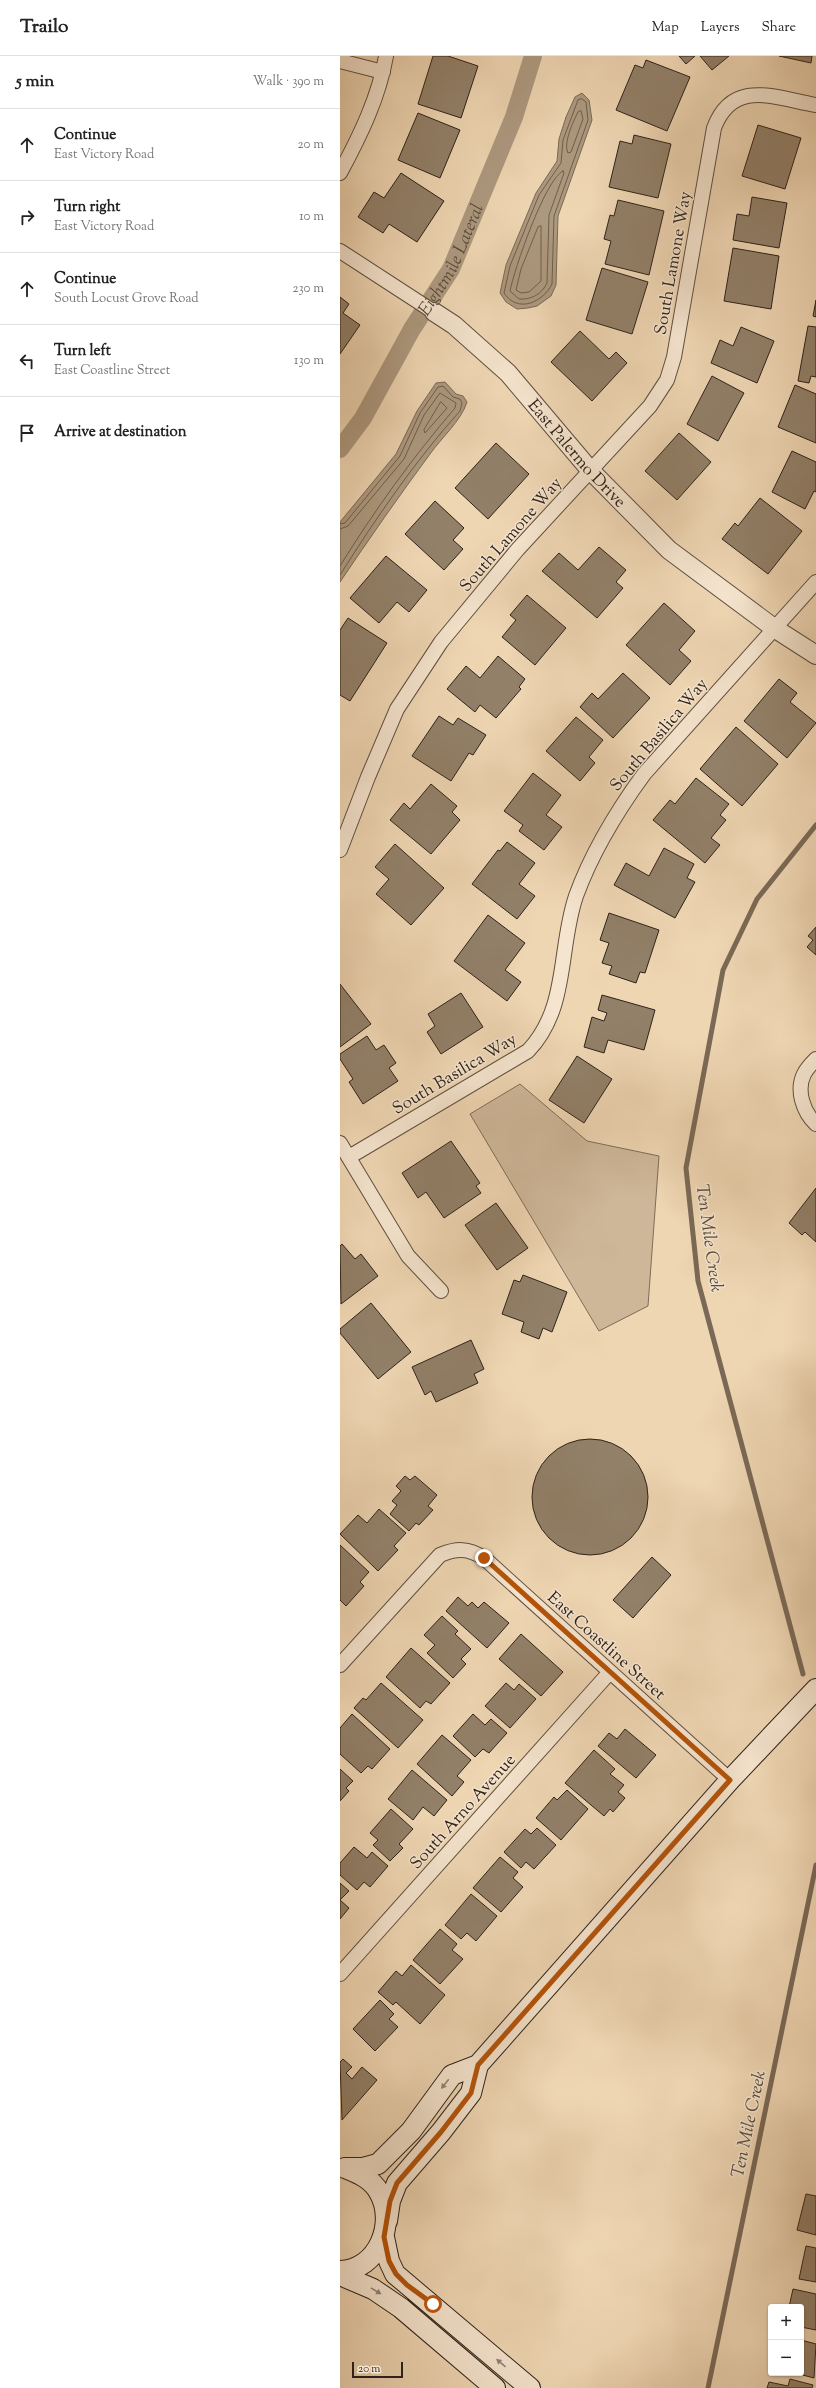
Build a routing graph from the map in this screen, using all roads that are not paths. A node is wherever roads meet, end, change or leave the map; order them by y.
1 (386, 56) edge
2 (340, 61) edge
3 (383, 72) junction
4 (816, 105) edge
5 (340, 173) edge
6 (340, 251) edge
7 (434, 312) joint
8 (590, 470) junction
9 (816, 582) edge
10 (774, 628) junction
11 (816, 655) edge
12 (340, 850) edge
13 (816, 1059) edge
14 (816, 1124) edge
15 (340, 1143) edge
16 (348, 1157) junction
17 (441, 1291) dead end
18 (340, 1665) edge
19 (610, 1672) junction
20 (816, 1689) edge
21 (730, 1780) junction
22 (340, 1974) edge
23 (478, 2065) junction
24 (342, 2167) edge
25 (385, 2229) junction
26 (340, 2271) edge
27 (340, 2275) edge
28 (495, 2388) edge
29 (530, 2388) edge

1 - 3 street
2 - 3 street
3 - 5 street
4 - 8 street, South Lamone Way
6 - 7 street, East Palermo Drive
7 - 8 street, East Palermo Drive
8 - 10 street, East Palermo Drive
8 - 12 street, South Lamone Way
9 - 10 street, South Basilica Way
10 - 11 street, East Palermo Drive
10 - 16 street, South Basilica Way
13 - 14 street
15 - 16 street
16 - 17 street
18 - 19 street, East Coastline Street
19 - 21 street, East Coastline Street
19 - 22 street, South Arno Avenue
20 - 21 main road
21 - 23 main road
23 -> 24 main road
23 - 25 main road
24 - 25 main road
25 - 26 main road
29 -> 25 main road
27 -> 28 main road

